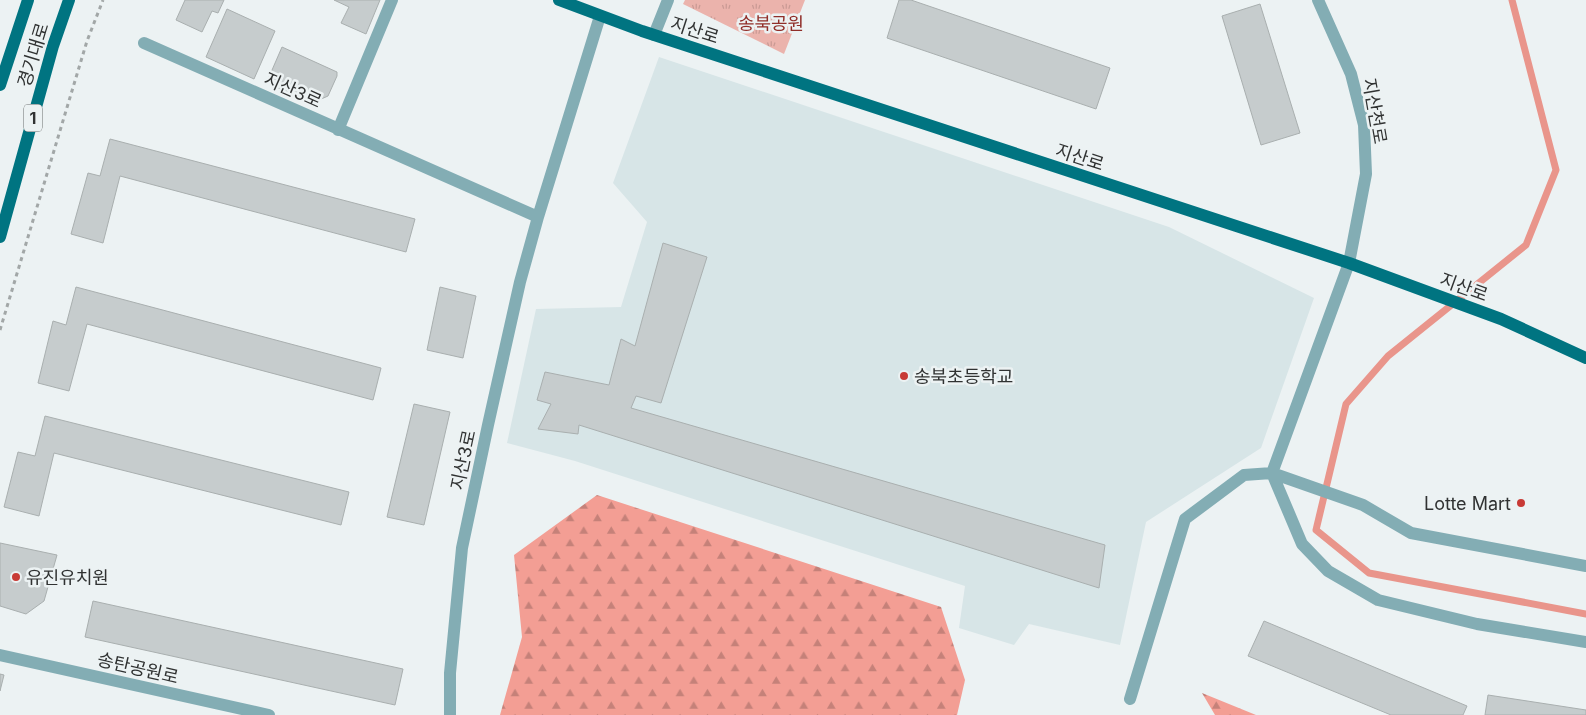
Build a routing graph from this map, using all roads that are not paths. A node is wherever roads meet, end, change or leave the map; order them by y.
1 (28, 0) edge
2 (69, 0) edge
3 (392, 0) edge
4 (559, 0) edge
5 (668, 0) edge
6 (1318, 0) edge
7 (600, 16) junction
8 (654, 35) junction
9 (144, 43) dead end
10 (0, 85) edge
11 (338, 130) junction
12 (538, 216) junction
13 (0, 237) edge
14 (1349, 264) junction
15 (1586, 358) edge
16 (1272, 474) junction
17 (1586, 566) edge
18 (1586, 642) edge
19 (0, 655) edge
20 (1130, 699) dead end
21 (269, 715) edge
22 (450, 715) edge

1 - 10 main road, 경기대로
2 - 13 main road, 경기대로 / 1
3 - 11 street
4 - 7 main road, 지산로
5 - 8 street
6 - 14 street, 지산천로
7 - 8 main road, 지산로
7 - 12 street, 지산3로
8 - 14 main road, 지산로
9 - 11 street, 지산3로
11 - 12 street, 지산3로
12 - 22 street, 지산3로
14 - 15 main road, 지산로
14 - 16 street, 지산천로
16 - 17 street
16 - 18 street
16 - 20 street
19 - 21 street, 송탄공원로

